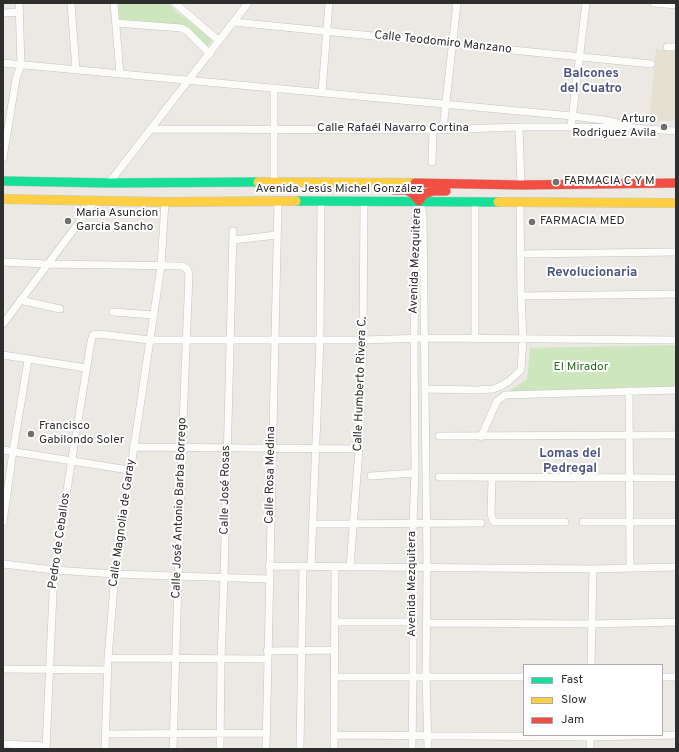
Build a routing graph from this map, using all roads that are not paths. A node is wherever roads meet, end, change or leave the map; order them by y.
1 (19, 3) edge
2 (70, 3) edge
3 (114, 3) edge
4 (175, 3) edge
5 (247, 3) edge
6 (329, 3) edge
7 (457, 3) edge
8 (586, 3) edge
9 (654, 3) edge
10 (676, 5) edge
11 (20, 12) junction
12 (3, 13) edge
13 (234, 22) junction
14 (116, 23) junction
15 (327, 31) junction
16 (219, 41) junction
17 (452, 44) junction
18 (667, 47) dead end
19 (676, 47) edge
20 (210, 54) junction
21 (579, 56) junction
22 (3, 63) edge
23 (652, 64) dead end
24 (21, 65) junction
25 (76, 70) junction
26 (120, 74) junction
27 (188, 81) junction
28 (274, 88) junction
29 (322, 92) junction
30 (446, 105) junction
31 (572, 116) junction
32 (519, 127) junction
33 (571, 127) junction
34 (634, 128) junction
35 (151, 129) junction
36 (274, 129) junction
37 (443, 129) junction
38 (433, 130) junction
39 (676, 131) edge
40 (3, 158) edge
41 (432, 162) dead end
42 (3, 181) edge
43 (274, 182) junction
44 (313, 182) junction
45 (109, 183) junction
46 (676, 183) edge
47 (521, 185) junction
48 (3, 200) edge
49 (95, 201) junction
50 (321, 201) junction
51 (364, 201) junction
52 (419, 201) junction
53 (166, 202) junction
54 (278, 202) junction
55 (475, 202) junction
56 (520, 203) junction
57 (676, 203) edge
58 (233, 231) dead end
59 (277, 235) junction
60 (233, 240) junction
61 (676, 252) edge
62 (520, 254) junction
63 (3, 262) edge
64 (46, 264) junction
65 (161, 266) junction
66 (676, 294) edge
67 (521, 296) junction
68 (20, 300) junction
69 (60, 309) dead end
70 (113, 312) dead end
71 (154, 315) junction
72 (3, 324) edge
73 (414, 338) junction
74 (425, 338) junction
75 (231, 339) junction
76 (475, 339) junction
77 (150, 340) junction
78 (186, 340) junction
79 (275, 340) junction
80 (320, 340) junction
81 (363, 340) junction
82 (523, 340) junction
83 (676, 340) edge
84 (3, 355) edge
85 (28, 360) junction
86 (86, 368) junction
87 (425, 389) junction
88 (676, 390) edge
89 (629, 391) junction
90 (676, 435) edge
91 (439, 436) dead end
92 (629, 436) junction
93 (481, 437) junction
94 (133, 447) junction
95 (182, 447) junction
96 (227, 447) junction
97 (272, 448) junction
98 (316, 448) junction
99 (359, 448) junction
100 (3, 450) edge
101 (12, 451) junction
102 (72, 461) junction
103 (130, 470) junction
104 (415, 473) junction
105 (371, 476) dead end
106 (439, 477) dead end
107 (492, 478) junction
108 (676, 478) edge
109 (630, 479) junction
110 (3, 522) edge
111 (565, 522) dead end
112 (583, 522) dead end
113 (630, 522) junction
114 (676, 522) edge
115 (413, 523) junction
116 (426, 523) junction
117 (481, 523) dead end
118 (312, 524) junction
119 (354, 524) junction
120 (3, 564) edge
121 (269, 566) junction
122 (303, 566) junction
123 (311, 566) junction
124 (335, 567) junction
125 (350, 567) junction
126 (414, 567) junction
127 (427, 567) junction
128 (676, 567) edge
129 (630, 568) junction
130 (593, 569) junction
131 (54, 570) junction
132 (115, 574) junction
133 (178, 577) junction
134 (224, 578) junction
135 (269, 579) junction
136 (335, 622) junction
137 (414, 622) junction
138 (427, 622) junction
139 (676, 622) edge
140 (592, 624) junction
141 (301, 650) junction
142 (335, 650) junction
143 (267, 651) junction
144 (108, 658) junction
145 (221, 658) junction
146 (175, 659) junction
147 (267, 659) junction
148 (591, 664) edge
149 (3, 668) edge
150 (50, 670) junction
151 (108, 670) junction
152 (335, 677) junction
153 (413, 677) junction
154 (426, 677) junction
155 (523, 677) edge
156 (663, 677) edge
157 (676, 677) edge
158 (220, 733) junction
159 (266, 733) junction
160 (106, 734) junction
161 (172, 734) junction
162 (334, 735) junction
163 (663, 735) edge
164 (676, 735) edge
165 (412, 736) junction
166 (428, 736) junction
167 (590, 736) edge
168 (3, 744) edge
169 (46, 748) edge
170 (105, 749) edge
171 (172, 749) edge
172 (220, 749) edge
173 (266, 749) edge
174 (300, 749) edge
175 (334, 749) edge
176 (412, 749) edge
177 (428, 749) edge
178 (590, 749) edge

1 - 11 street
2 - 25 street
3 - 14 street
4 - 16 street
5 - 13 street
6 - 15 street
7 - 17 street
8 - 21 street
9 - 10 street
11 - 12 street
11 - 24 street
13 - 15 street, Calle Teodomiro Manzano
13 - 16 street
14 - 20 street
14 - 26 street
15 - 17 street, Calle Teodomiro Manzano
15 - 29 street
16 - 20 street
17 - 21 street, Calle Teodomiro Manzano
17 - 30 street
18 - 19 street
20 - 27 street
21 - 23 street, Calle Teodomiro Manzano
21 - 31 street
22 - 24 street, Calle Rafaél Navarro Cortina
24 - 25 street, Calle Rafaél Navarro Cortina
24 - 40 street
25 - 26 street, Calle Rafaél Navarro Cortina
26 - 27 street, Calle Rafaél Navarro Cortina
27 - 28 street, Calle Rafaél Navarro Cortina
27 - 35 street
28 - 29 street, Calle Rafaél Navarro Cortina
28 - 36 street
29 - 30 street, Calle Rafaél Navarro Cortina
30 - 31 street, Calle Rafaél Navarro Cortina
30 - 37 street
31 - 33 street
31 - 34 street, Calle Rafaél Navarro Cortina
32 - 33 street, Calle Rafaél Navarro Cortina
32 - 37 street, Calle Rafaél Navarro Cortina
32 - 47 street
33 - 34 street, Calle Rafaél Navarro Cortina
34 - 39 street, Calle Rafaél Navarro Cortina
35 - 36 street, Calle Rafaél Navarro Cortina
35 - 45 street
36 - 38 street, Calle Rafaél Navarro Cortina
36 - 43 street
37 - 38 street, Calle Rafaél Navarro Cortina
38 - 41 street
42 - 45 main road, Avenida Jesús Michel González
43 - 44 main road, Avenida Jesús Michel González
43 - 45 main road, Avenida Jesús Michel González
44 - 47 main road, Avenida Jesús Michel González
44 - 52 main road
46 - 47 main road, Avenida Jesús Michel González
47 - 52 main road
48 - 49 main road, Avenida Jesús Michel González
49 - 53 main road, Avenida Jesús Michel González
49 - 64 street
50 - 51 main road, Avenida Jesús Michel González
50 - 54 main road, Avenida Jesús Michel González
50 - 80 street
51 - 52 main road, Avenida Jesús Michel González
51 - 81 street, Calle Humberto Rivera C.
52 - 55 main road, Avenida Jesús Michel González
52 - 73 street, Avenida Mezquitera
52 - 74 street, Avenida Mezquitera
53 - 54 main road, Avenida Jesús Michel González
53 - 65 street, Calle Magnolia de Garay
54 - 59 street, Calle Rosa Medina
55 - 56 main road, Avenida Jesús Michel González
55 - 76 street
56 - 57 main road, Avenida Jesús Michel González
56 - 62 street
58 - 60 street, Calle José Rosas
59 - 60 street
59 - 79 street, Calle Rosa Medina
60 - 75 street, Calle José Rosas
61 - 62 street
62 - 67 street
63 - 64 street
64 - 65 street
64 - 68 street
65 - 71 street, Calle Magnolia de Garay
65 - 78 street, Calle José Antonio Barba Borrego
66 - 67 street
67 - 82 street
68 - 69 street
68 - 72 street
70 - 71 street
71 - 77 street, Calle Magnolia de Garay
73 - 74 street
73 - 81 street
73 - 104 street, Avenida Mezquitera
74 - 76 street
74 - 87 street, Avenida Mezquitera
75 - 78 street
75 - 79 street
75 - 96 street, Calle José Rosas
76 - 82 street
77 - 78 street
77 - 86 street, Pedro de Ceballos
77 - 94 street, Calle Magnolia de Garay
78 - 95 street, Calle José Antonio Barba Borrego
79 - 80 street
79 - 97 street, Calle Rosa Medina
80 - 81 street
80 - 98 street
81 - 99 street, Calle Humberto Rivera C.
82 - 83 street
82 - 87 street
84 - 85 street
85 - 86 street
85 - 101 street
86 - 102 street, Pedro de Ceballos
87 - 116 street, Avenida Mezquitera
88 - 89 street
89 - 92 street
89 - 93 street
90 - 92 street
91 - 93 street
92 - 93 street
92 - 109 street
94 - 95 street
94 - 103 street, Calle Magnolia de Garay
95 - 96 street
95 - 133 street, Calle José Antonio Barba Borrego
96 - 97 street
96 - 134 street, Calle José Rosas
97 - 98 street
97 - 121 street, Calle Rosa Medina
98 - 99 street
98 - 118 street
99 - 119 street, Calle Humberto Rivera C.
100 - 101 street
101 - 102 street
101 - 110 street
102 - 103 street
102 - 131 street, Pedro de Ceballos
103 - 132 street, Calle Magnolia de Garay
104 - 105 street
104 - 115 street, Avenida Mezquitera
106 - 107 street
107 - 109 street
107 - 111 street
108 - 109 street
109 - 113 street
112 - 113 street
113 - 114 street
113 - 129 street
115 - 116 street
115 - 119 street
115 - 126 street, Avenida Mezquitera
116 - 117 street
116 - 127 street, Avenida Mezquitera
118 - 119 street
118 - 123 street
119 - 125 street, Calle Humberto Rivera C.
120 - 131 street
121 - 122 street
121 - 135 street, Calle Rosa Medina
122 - 123 street
122 - 141 street
123 - 124 street
124 - 125 street
124 - 136 street
125 - 126 street
126 - 127 street
126 - 137 street, Avenida Mezquitera
127 - 130 street
127 - 138 street, Avenida Mezquitera
128 - 129 street
129 - 130 street
130 - 140 street
131 - 132 street
131 - 150 street, Pedro de Ceballos
132 - 133 street
132 - 144 street, Calle Magnolia de Garay
133 - 134 street
133 - 146 street, Calle José Antonio Barba Borrego
134 - 135 street
134 - 145 street, Calle José Rosas
135 - 143 street, Calle Rosa Medina
136 - 137 street
136 - 142 street
137 - 153 street, Avenida Mezquitera
138 - 140 street
138 - 154 street, Avenida Mezquitera
139 - 140 street
140 - 148 street
141 - 142 street
141 - 143 street
141 - 174 street
142 - 152 street
143 - 147 street, Calle Rosa Medina
144 - 146 street
144 - 151 street, Calle Magnolia de Garay
145 - 146 street
145 - 147 street
145 - 158 street, Calle José Rosas
146 - 161 street, Calle José Antonio Barba Borrego
147 - 159 street, Calle Rosa Medina
149 - 150 street
150 - 151 street
150 - 169 street, Pedro de Ceballos
151 - 160 street, Calle Magnolia de Garay
152 - 153 street
152 - 162 street
153 - 154 street
153 - 165 street, Avenida Mezquitera
154 - 155 street
154 - 166 street, Avenida Mezquitera
156 - 157 street
158 - 159 street
158 - 161 street
158 - 172 street, Calle José Rosas
159 - 173 street, Calle Rosa Medina
160 - 161 street
160 - 170 street, Calle Magnolia de Garay
161 - 171 street, Calle José Antonio Barba Borrego
162 - 165 street
162 - 175 street
163 - 164 street
165 - 166 street
165 - 176 street, Avenida Mezquitera
166 - 167 street
166 - 177 street, Avenida Mezquitera
167 - 178 street
168 - 169 street

